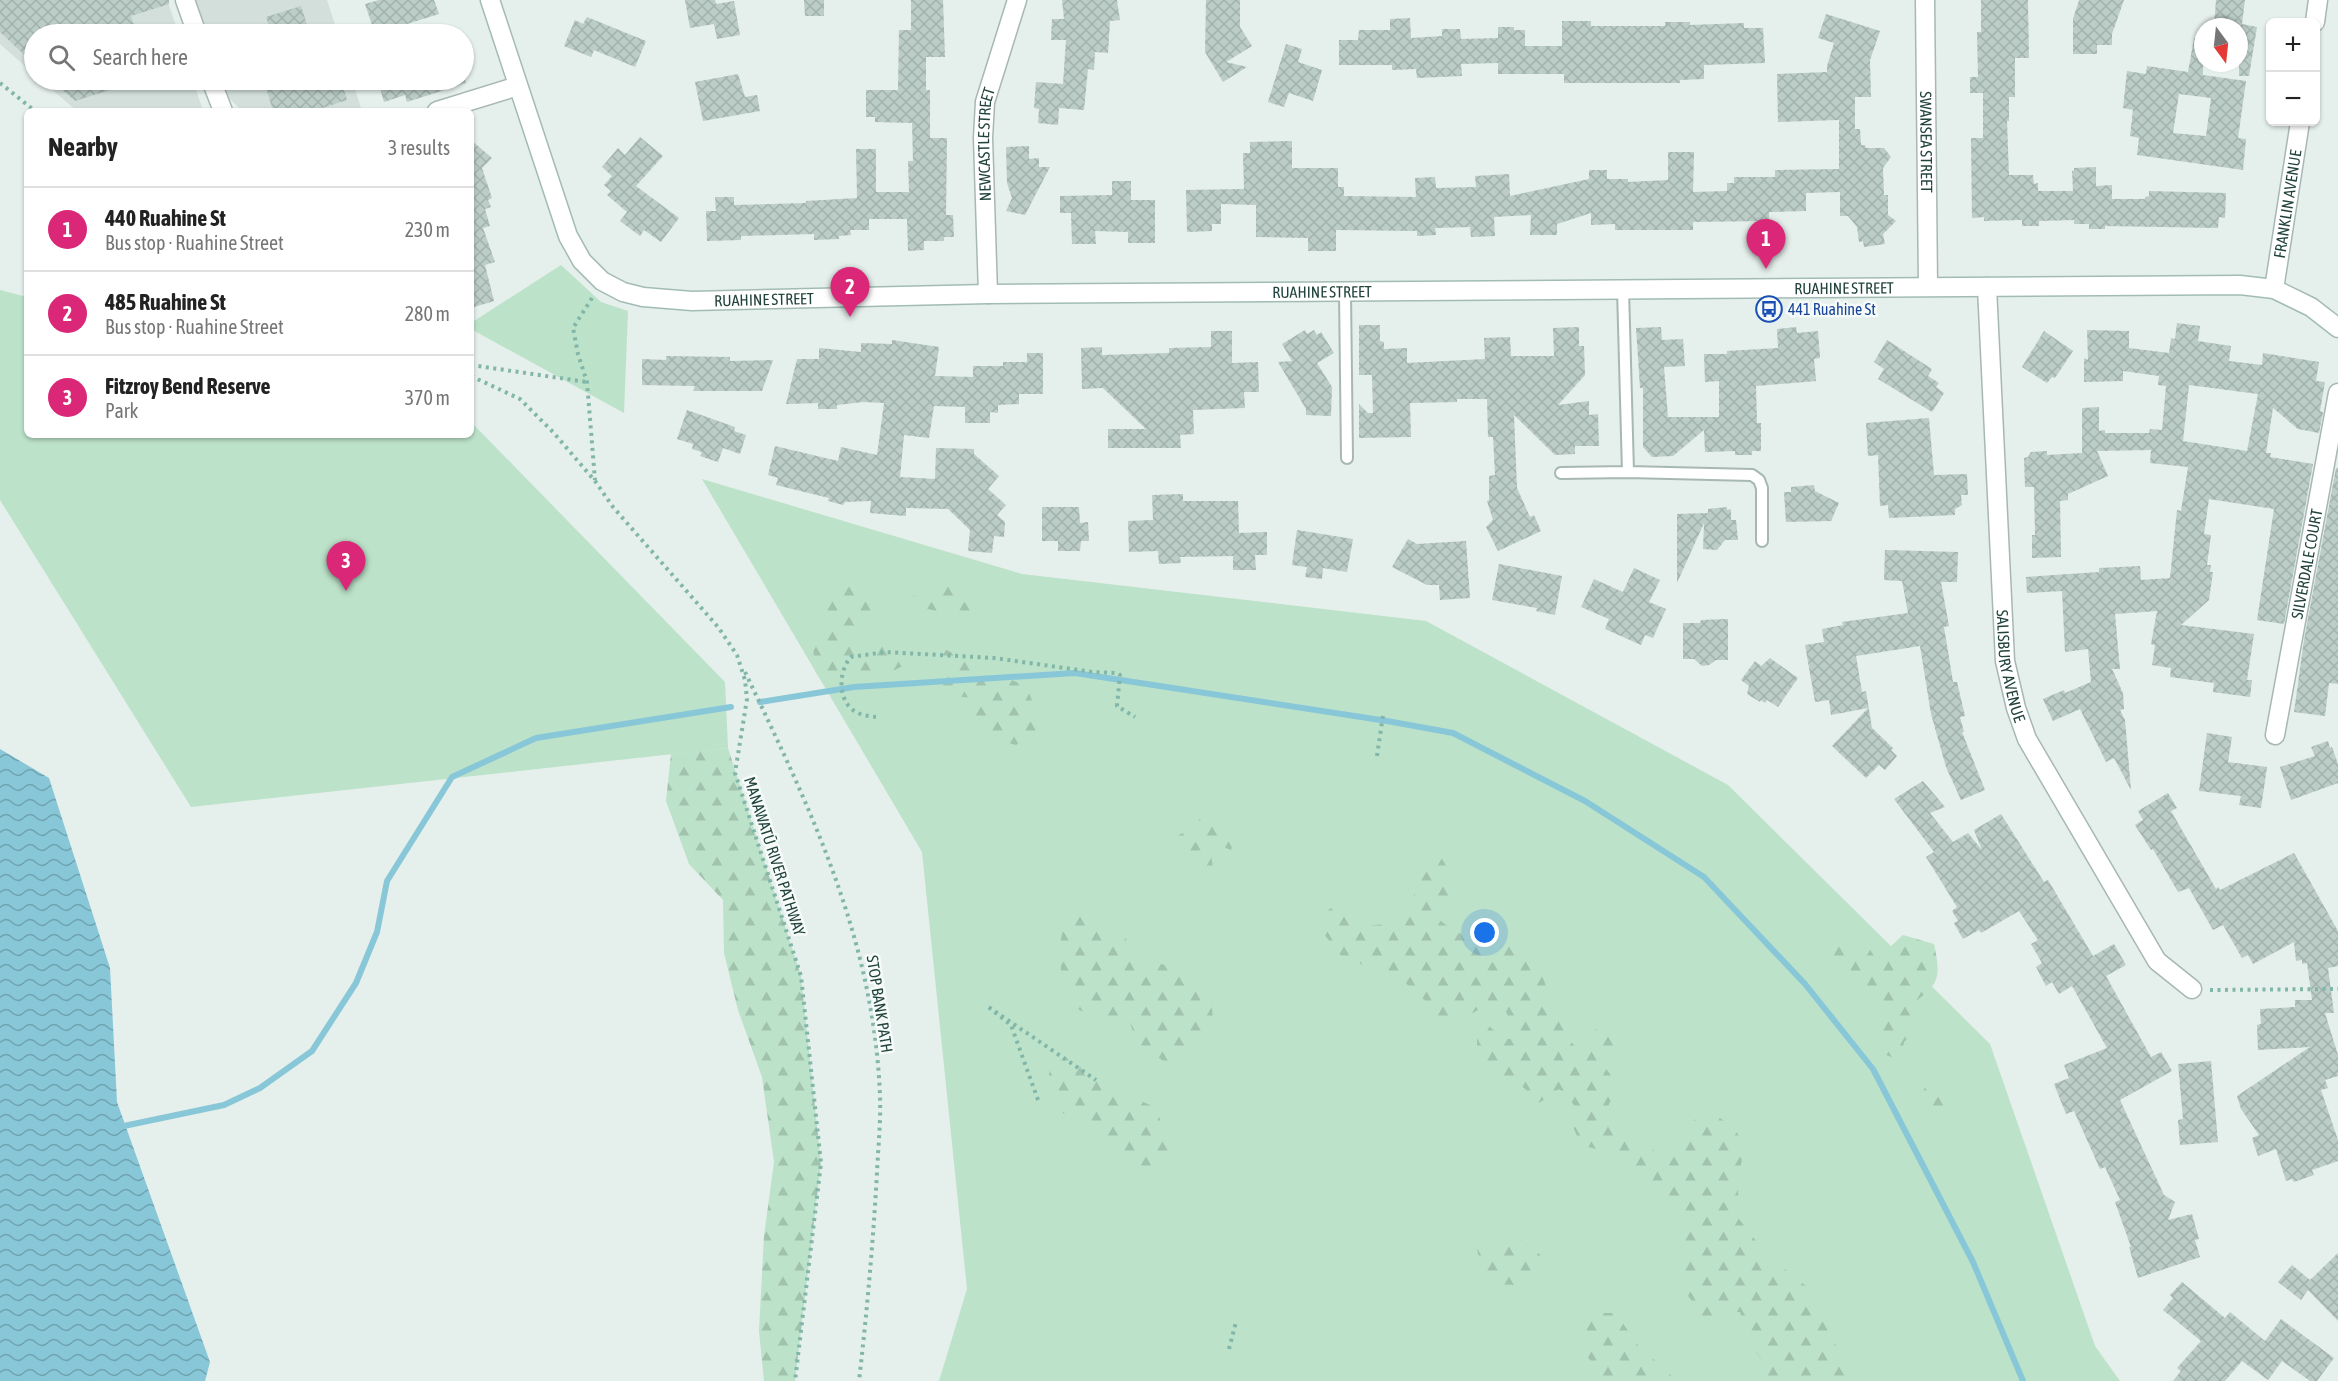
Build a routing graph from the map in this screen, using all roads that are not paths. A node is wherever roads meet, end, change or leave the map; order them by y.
1 (185, 0) edge
2 (490, 0) edge
3 (1017, 0) edge
4 (1925, 0) edge
5 (2318, 0) edge
6 (2316, 18) edge
7 (193, 24) edge
8 (518, 86) junction
9 (215, 90) edge
10 (222, 108) edge
11 (447, 108) edge
12 (2299, 126) edge
13 (1928, 286) junction
14 (1987, 287) junction
15 (1623, 289) junction
16 (2274, 289) junction
17 (1345, 292) junction
18 (988, 294) junction
19 (2338, 328) edge
20 (2338, 393) edge
21 (1347, 458) dead end
22 (1628, 472) junction
23 (1561, 473) dead end
24 (1762, 541) dead end
25 (2276, 735) dead end
26 (2192, 989) road end

1 - 7 street
2 - 8 street, RUAHINE STREET
3 - 18 street, NEWCASTLE STREET
4 - 13 street, SWANSEA STREET
5 - 6 street
8 - 11 street
8 - 18 street, RUAHINE STREET
9 - 10 street
12 - 16 street, FRANKLIN AVENUE
13 - 14 street, RUAHINE STREET
13 - 15 street, RUAHINE STREET
14 - 16 street, RUAHINE STREET
14 - 26 street, SALISBURY AVENUE
15 - 17 street, RUAHINE STREET
15 - 22 lane
16 - 19 street, RUAHINE STREET
17 - 18 street, RUAHINE STREET
17 - 21 lane
20 - 25 street, SILVERDALE COURT
22 - 23 lane
22 - 24 lane

